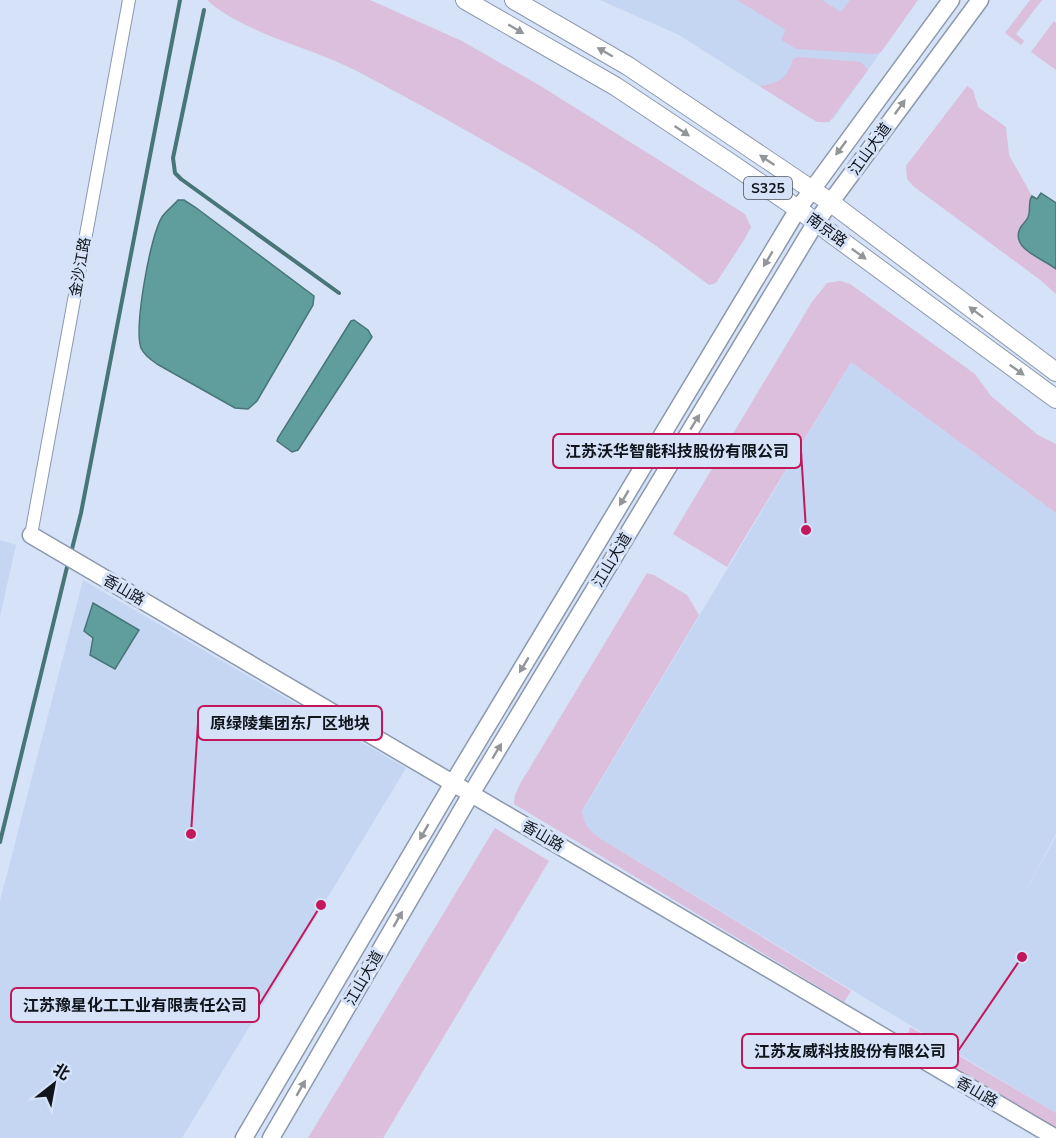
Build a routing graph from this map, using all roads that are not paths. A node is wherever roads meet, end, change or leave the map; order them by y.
1 (129, 0) edge
2 (465, 0) edge
3 (514, 0) edge
4 (951, 0) edge
5 (980, 0) edge
6 (811, 189) junction
7 (830, 202) junction
8 (798, 209) junction
9 (816, 222) junction
10 (1056, 372) edge
11 (1056, 399) edge
12 (31, 535) joint
13 (453, 783) junction
14 (471, 794) junction
15 (244, 1138) edge
16 (271, 1138) edge
17 (1056, 1138) edge

1 - 12 street, 金沙江路
2 -> 8 main road, 南京路 / S325
6 -> 3 main road, 南京路 / S325
4 -> 6 street, 江山大道
7 -> 5 street, 江山大道
6 - 7 main road, 南京路 / S325
6 - 8 street, 江山大道
7 - 9 street, 江山大道
10 -> 7 main road, 南京路 / S325
8 - 9 main road, 南京路 / S325
8 -> 13 street, 江山大道
9 -> 11 main road, 南京路 / S325
14 -> 9 street, 江山大道
12 - 13 street, 香山路
13 - 14 street, 香山路
13 -> 15 street, 江山大道
16 -> 14 street, 江山大道
14 - 17 street, 香山路

